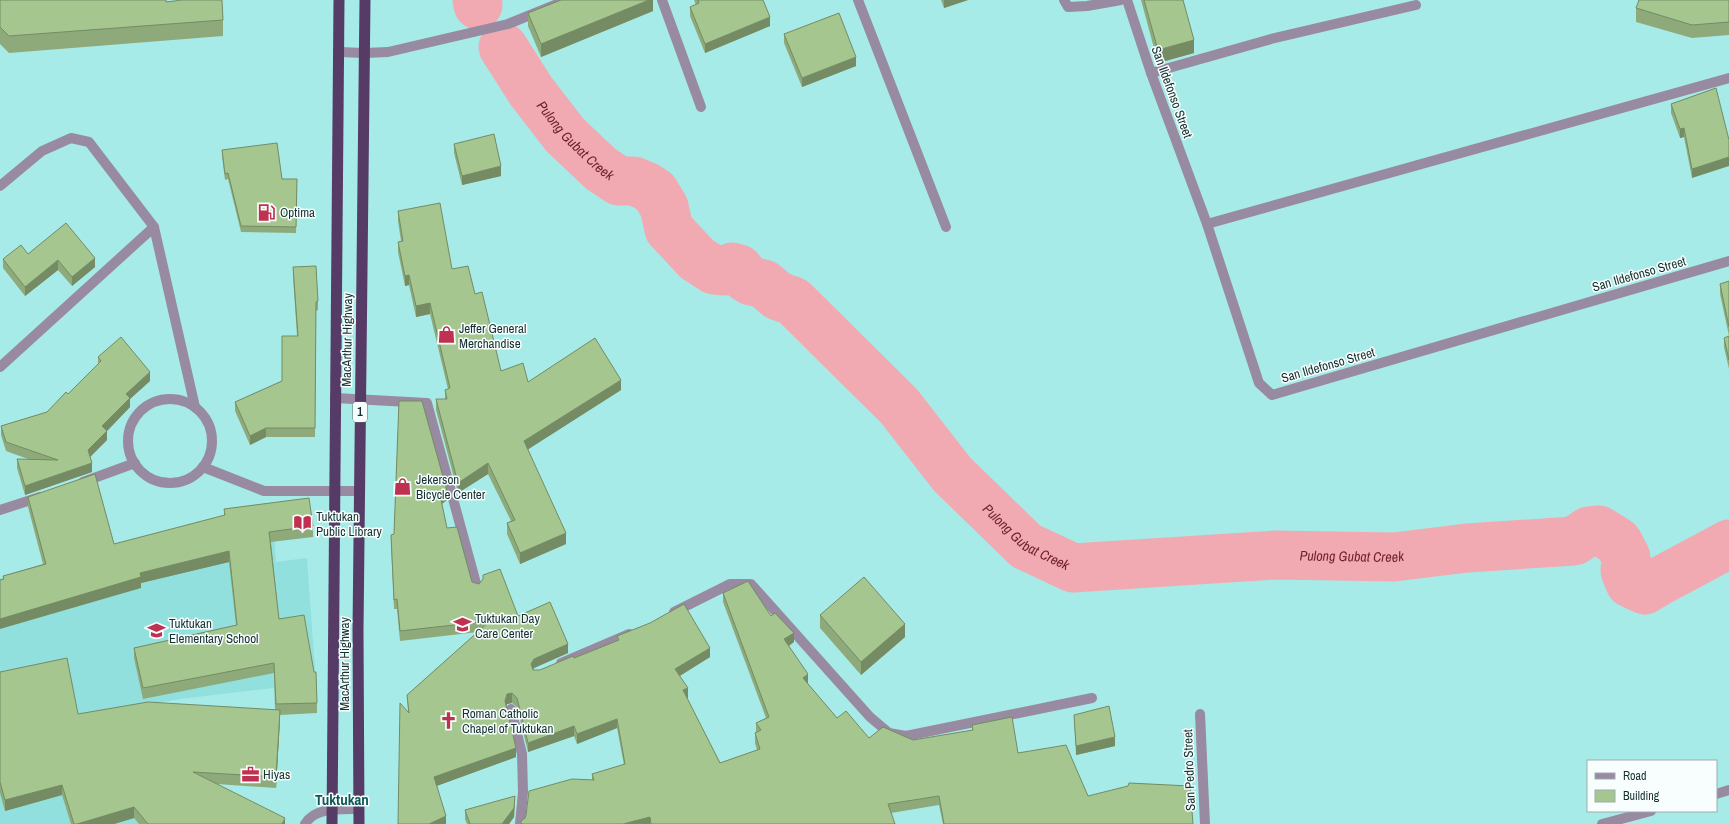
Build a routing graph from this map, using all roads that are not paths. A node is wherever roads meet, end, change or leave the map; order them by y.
1 (339, 0) edge
2 (365, 0) edge
3 (567, 0) edge
4 (662, 0) edge
5 (858, 0) edge
6 (1064, 0) edge
7 (1121, 0) edge
8 (1127, 0) edge
9 (1416, 5) dead end
10 (339, 52) junction
11 (364, 53) junction
12 (1151, 73) junction
13 (1729, 78) edge
14 (701, 107) dead end
15 (0, 186) edge
16 (1207, 224) junction
17 (154, 227) junction
18 (946, 227) dead end
19 (1729, 262) edge
20 (0, 367) edge
21 (335, 398) junction
22 (360, 399) junction
23 (195, 407) junction
24 (135, 463) junction
25 (204, 467) junction
26 (73, 486) edge
27 (335, 491) junction
28 (359, 491) junction
29 (51, 493) edge
30 (0, 510) edge
31 (477, 587) edge
32 (668, 615) edge
33 (640, 628) edge
34 (550, 668) edge
35 (1092, 698) dead end
36 (511, 709) dead end
37 (1200, 714) dead end
38 (1729, 790) edge
39 (1717, 794) edge
40 (332, 809) junction
41 (358, 809) junction
42 (1647, 812) edge
43 (305, 824) edge
44 (332, 824) edge
45 (358, 824) edge
46 (520, 824) edge
47 (1205, 824) edge
48 (1602, 824) edge

1 - 10 highway, MacArthur Highway / 1
2 - 11 highway, MacArthur Highway / 1
3 - 11 street
4 - 14 street
5 - 18 street
6 - 7 street
8 - 12 street, San Ildefonso Street
9 - 12 street
10 - 11 street
10 - 21 highway, MacArthur Highway / 1
11 - 22 highway, MacArthur Highway / 1
12 - 16 street, San Ildefonso Street
13 - 16 street
15 - 17 street
16 - 19 street, San Ildefonso Street
17 - 20 street
17 - 23 street
21 - 22 street
21 - 27 highway, MacArthur Highway / 1
22 - 28 highway, MacArthur Highway / 1
22 - 31 street
23 - 24 street
23 - 25 street
24 - 25 street
24 - 26 street
25 - 27 street
27 - 28 street
27 - 40 highway, MacArthur Highway / 1
28 - 41 highway, MacArthur Highway / 1
29 - 30 street
32 - 35 street
33 - 34 street
36 - 46 street
37 - 47 street, San Pedro Street
38 - 39 street
40 - 41 street
40 - 43 street
40 - 44 highway, MacArthur Highway / 1
41 - 45 highway, MacArthur Highway / 1
42 - 48 street

